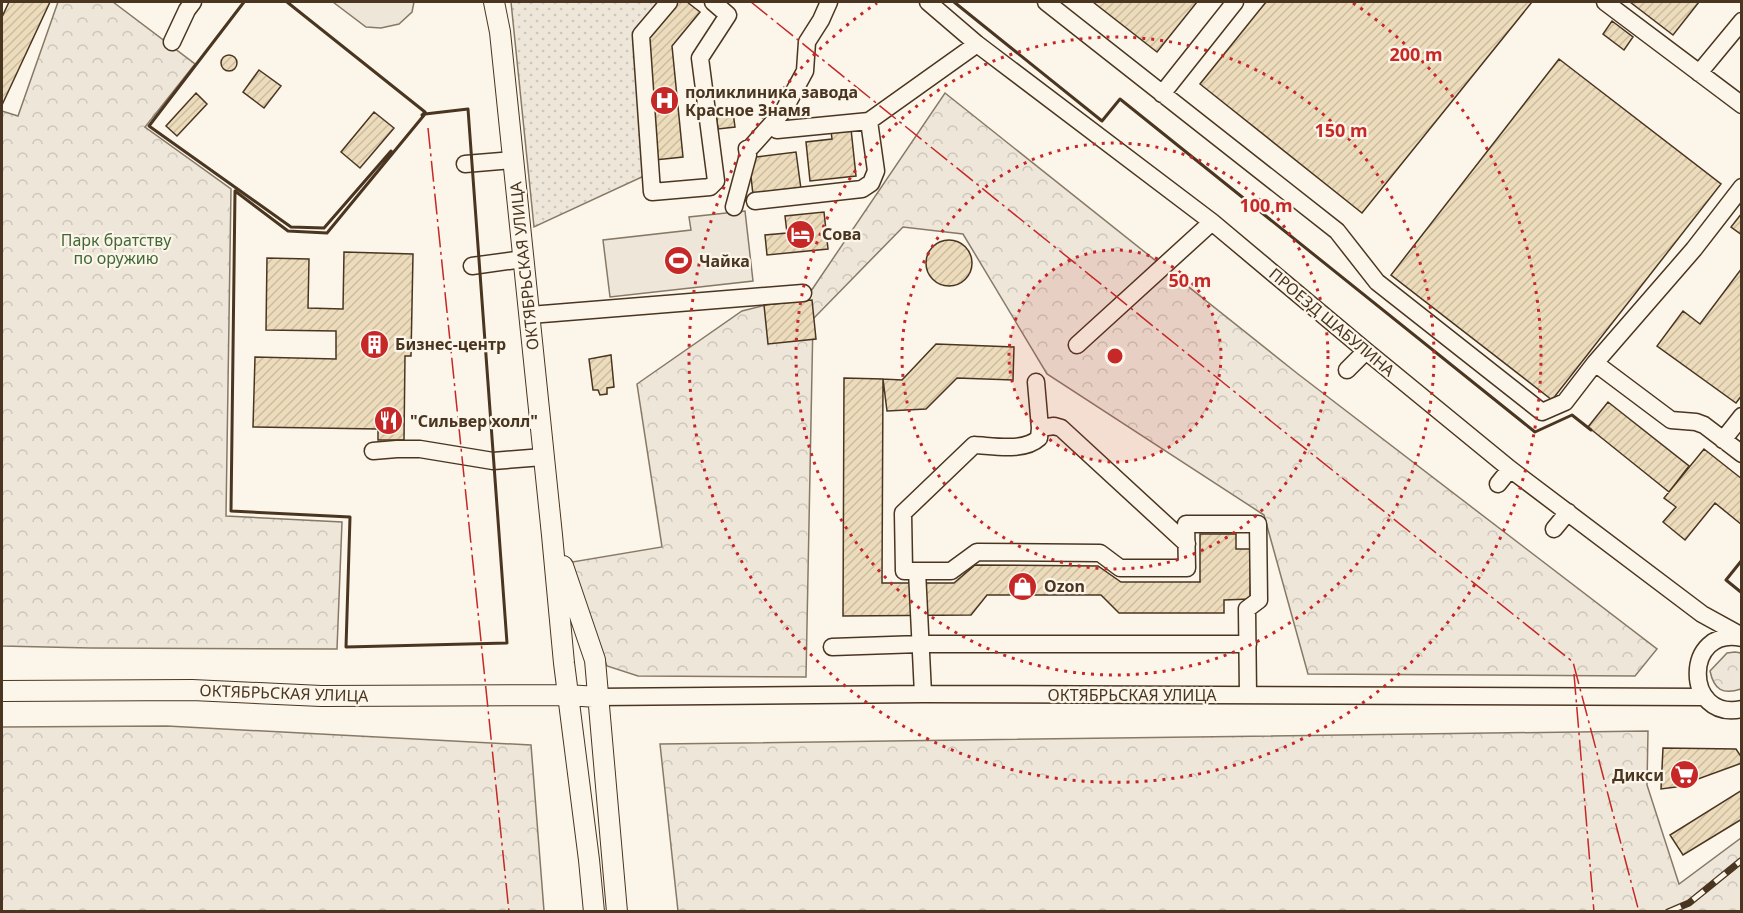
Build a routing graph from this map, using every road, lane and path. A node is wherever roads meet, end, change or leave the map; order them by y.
1 (193, 2) edge
2 (494, 2) edge
3 (500, 2) edge
4 (669, 2) edge
5 (713, 2) edge
6 (829, 2) edge
7 (928, 2) edge
8 (1046, 2) edge
9 (1235, 2) edge
10 (1605, 2) edge
11 (1742, 21) edge
12 (500, 32) junction
13 (172, 42) dead end
14 (977, 44) junction
15 (1699, 73) junction
16 (1162, 94) junction
17 (1742, 105) edge
18 (869, 121) junction
19 (777, 130) dead end
20 (513, 160) junction
21 (465, 164) dead end
22 (1742, 187) edge
23 (755, 201) dead end
24 (734, 207) dead end
25 (1212, 222) junction
26 (523, 259) junction
27 (472, 266) dead end
28 (802, 293) dead end
29 (530, 315) junction
30 (1077, 345) dead end
31 (1366, 351) junction
32 (1596, 363) junction
33 (1347, 370) dead end
34 (1036, 382) dead end
35 (1742, 416) edge
36 (1040, 428) junction
37 (1724, 440) junction
38 (373, 451) dead end
39 (1742, 454) edge
40 (543, 457) junction
41 (1510, 468) junction
42 (1498, 484) dead end
43 (1568, 512) junction
44 (1554, 529) dead end
45 (552, 535) junction
46 (1187, 544) junction
47 (917, 571) junction
48 (1702, 614) junction
49 (1742, 637) edge
50 (920, 644) junction
51 (1248, 644) junction
52 (1711, 644) junction
53 (832, 647) dead end
54 (1696, 676) junction
55 (2, 691) edge
56 (923, 694) junction
57 (567, 695) junction
58 (1248, 695) junction
59 (597, 697) junction
60 (1667, 697) junction
61 (1705, 697) junction
62 (1742, 709) edge
63 (594, 912) edge
64 (617, 912) edge

1 - 13 street
2 - 12 main road, ОКТЯБРЬСКАЯ УЛИЦА
3 - 12 main road, ОКТЯБРЬСКАЯ УЛИЦА
4 - 5 street
6 - 24 street
7 - 14 street, ПРОЕЗД ШАБУЛИНА
8 - 16 street
9 - 16 street
10 - 15 street
11 - 15 street
12 - 20 main road, ОКТЯБРЬСКАЯ УЛИЦА
14 - 18 street
14 - 25 street, ПРОЕЗД ШАБУЛИНА
15 - 17 street
16 - 32 street
18 - 19 street
18 - 23 street
20 - 21 street
20 - 26 main road, ОКТЯБРЬСКАЯ УЛИЦА
22 - 32 street
25 - 30 street
25 - 31 street, ПРОЕЗД ШАБУЛИНА
26 - 27 street
26 - 29 main road, ОКТЯБРЬСКАЯ УЛИЦА
28 - 29 street
29 - 40 main road, ОКТЯБРЬСКАЯ УЛИЦА
31 - 33 street
31 - 41 street, ПРОЕЗД ШАБУЛИНА
32 - 37 street
34 - 36 street
35 - 37 street
36 - 46 street
36 - 47 street
37 - 39 street
38 - 40 street
40 - 45 main road, ОКТЯБРЬСКАЯ УЛИЦА
41 - 42 street
41 - 43 street, ПРОЕЗД ШАБУЛИНА
43 - 44 street
43 - 48 street, ПРОЕЗД ШАБУЛИНА
45 - 57 main road, ОКТЯБРЬСКАЯ УЛИЦА
45 - 59 main road, ОКТЯБРЬСКАЯ УЛИЦА
46 - 47 street
46 - 51 street
47 - 50 street
48 - 49 street, ПРОЕЗД ШАБУЛИНА
48 - 52 street
49 - 52 street, ПРОЕЗД ШАБУЛИНА
50 - 51 street
50 - 53 street
50 - 56 street
51 - 58 street
52 - 54 street
54 - 60 street
54 - 61 street
55 - 57 main road, ОКТЯБРЬСКАЯ УЛИЦА
56 - 58 street, ОКТЯБРЬСКАЯ УЛИЦА
56 - 59 street, ОКТЯБРЬСКАЯ УЛИЦА
57 - 59 main road, ОКТЯБРЬСКАЯ УЛИЦА
57 - 63 main road
58 - 60 street, ОКТЯБРЬСКАЯ УЛИЦА
59 - 64 main road
60 - 61 street, ОКТЯБРЬСКАЯ УЛИЦА
61 - 62 street

